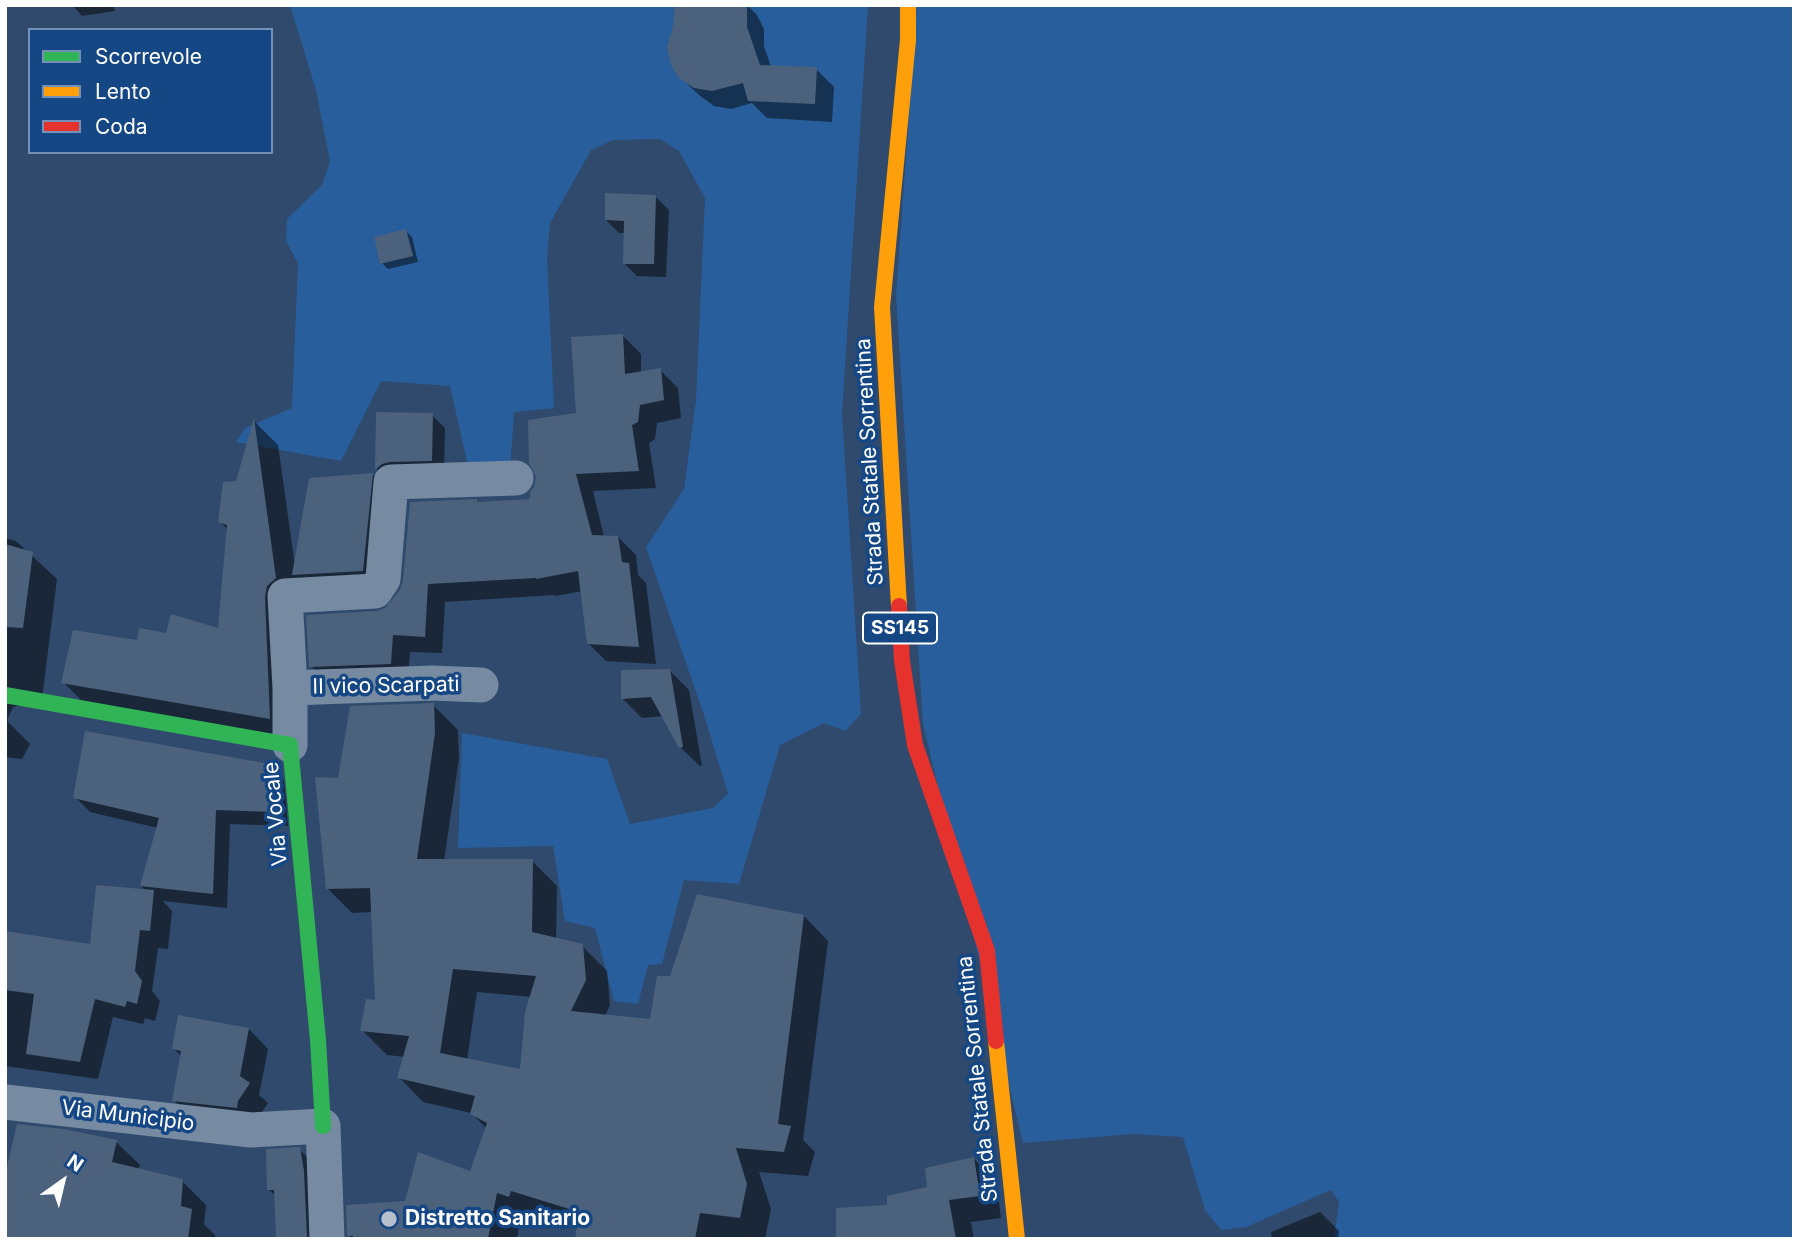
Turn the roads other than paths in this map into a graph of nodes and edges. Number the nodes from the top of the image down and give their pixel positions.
1 (908, 5) edge
2 (516, 478) dead end
3 (481, 685) dead end
4 (290, 688) junction
5 (5, 695) edge
6 (290, 745) junction
7 (5, 1102) edge
8 (323, 1126) junction
9 (327, 1239) edge
10 (1017, 1239) edge

1 - 10 main road, Strada Statale Sorrentina / SS145
2 - 4 street
3 - 4 street, II vico Scarpati
4 - 6 street
5 - 6 main road, Via Vocale
6 - 8 main road, Via Vocale
7 - 8 street, Via Municipio
8 - 9 street

